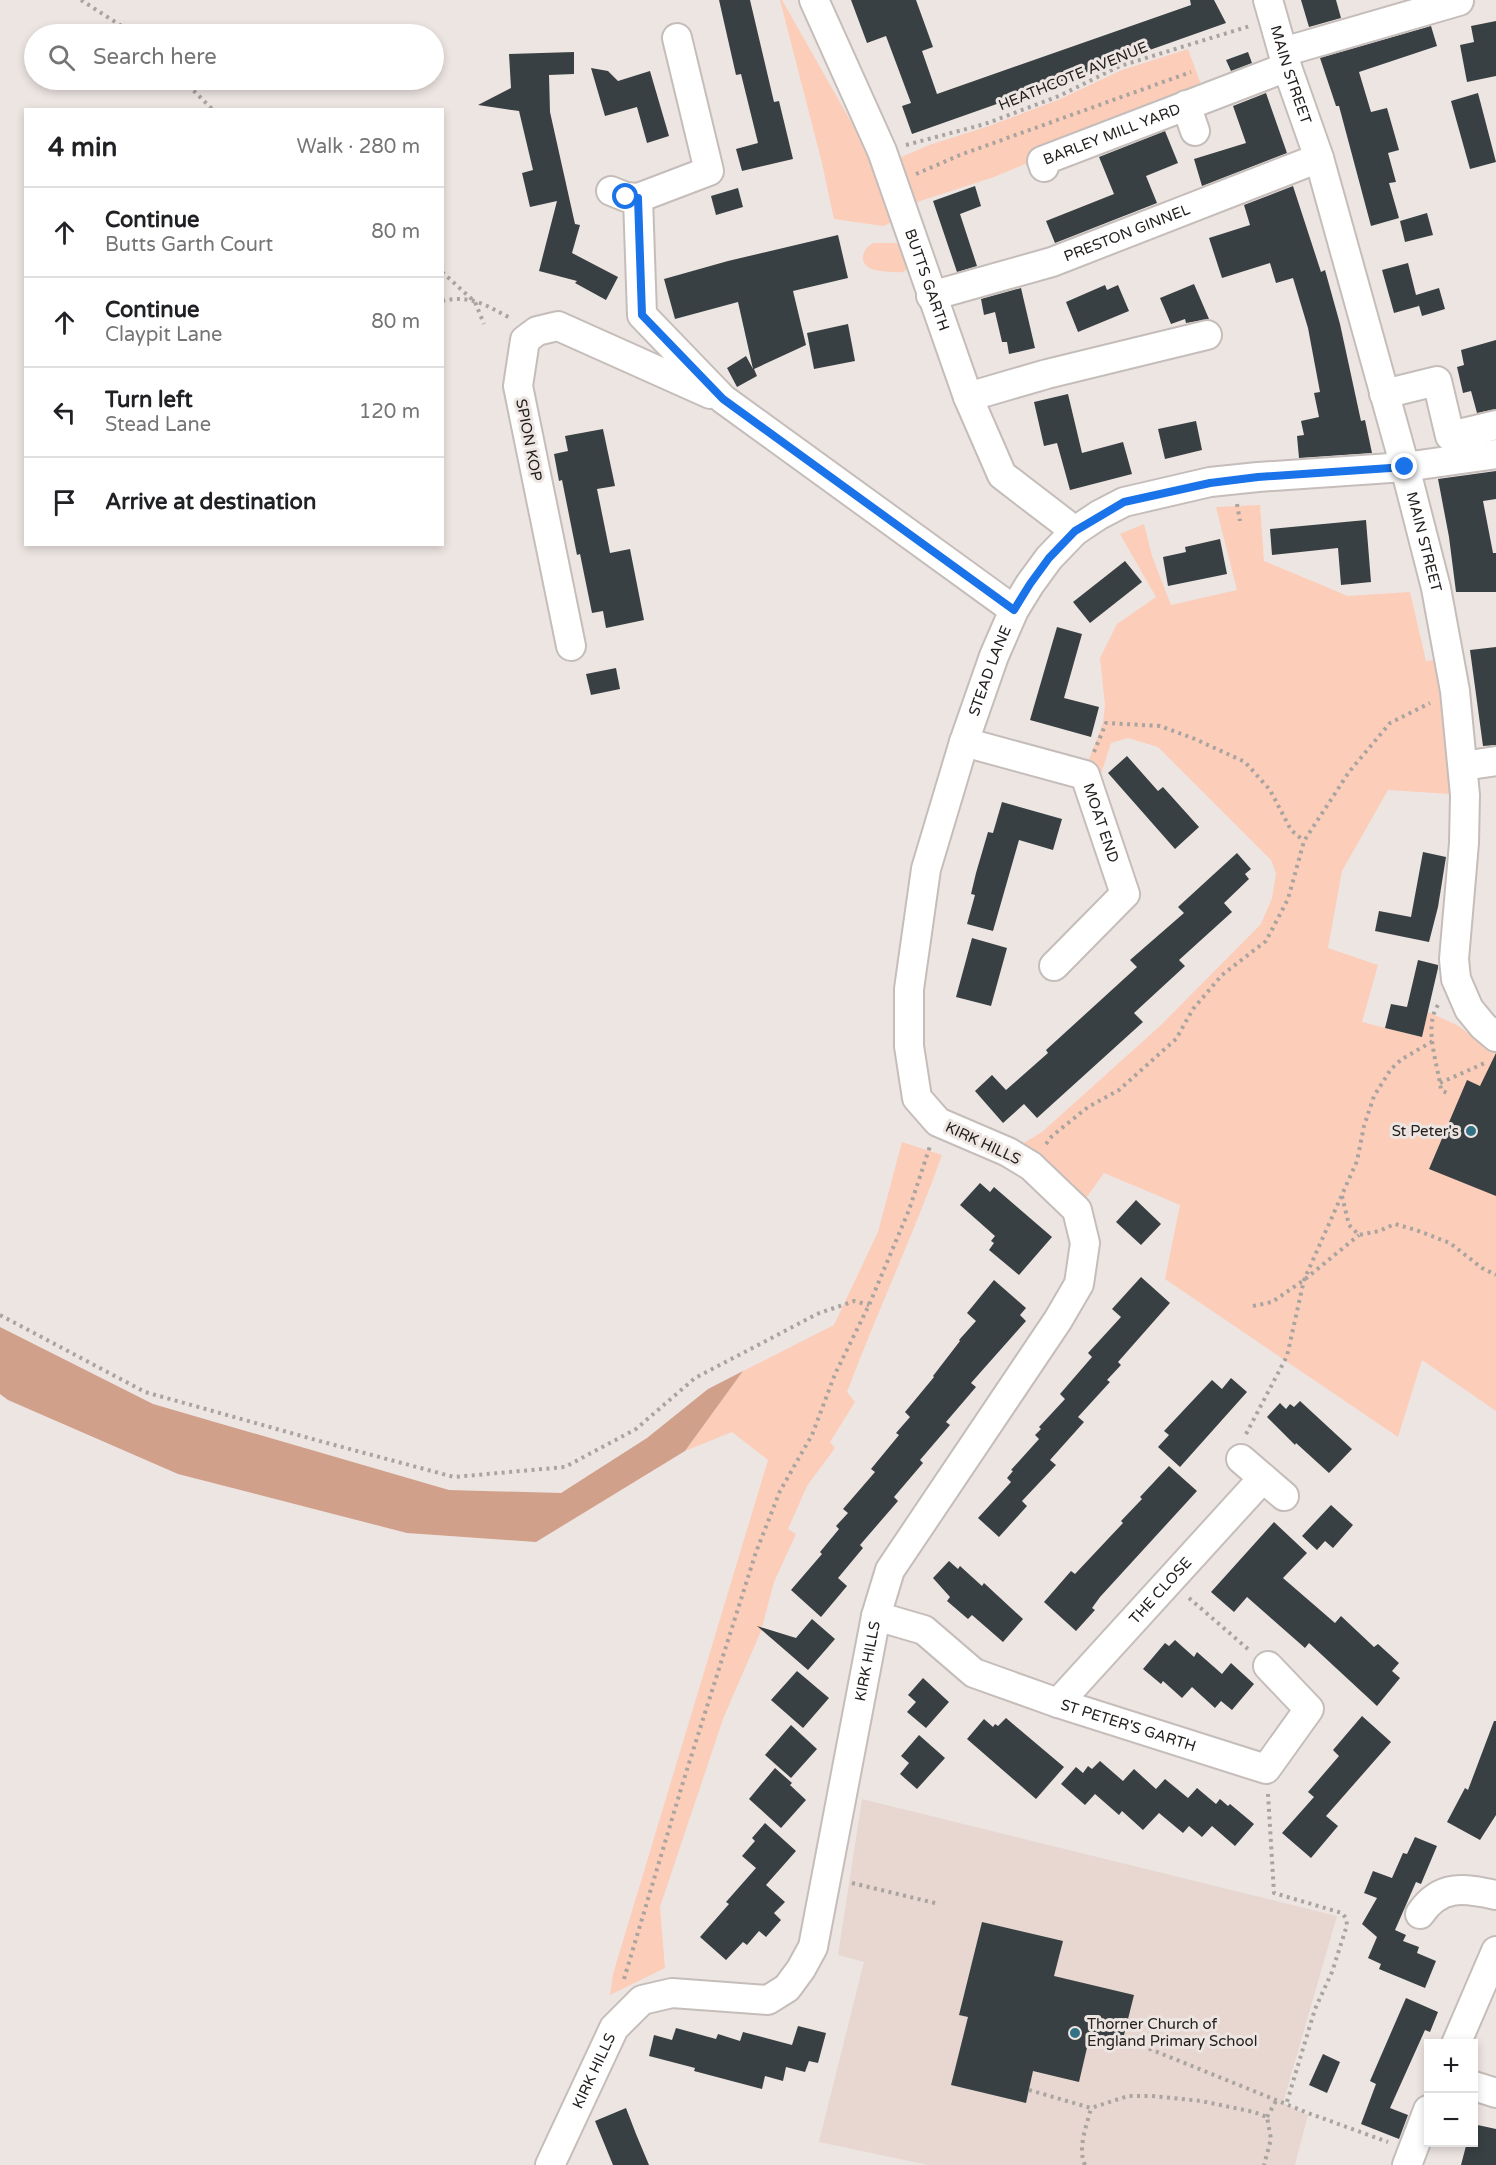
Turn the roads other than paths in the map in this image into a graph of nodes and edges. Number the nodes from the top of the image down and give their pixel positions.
1 (814, 0) edge
2 (1459, 1) edge
3 (1270, 9) edge
4 (677, 38) dead end
5 (1285, 60) junction
6 (1319, 158) junction
7 (1044, 167) dead end
8 (931, 296) junction
9 (1207, 335) dead end
10 (1384, 394) junction
11 (968, 397) junction
12 (723, 399) junction
13 (1496, 424) edge
14 (1496, 454) edge
15 (1405, 467) junction
16 (1075, 531) junction
17 (1014, 610) junction
18 (571, 646) dead end
19 (963, 742) junction
20 (1496, 761) edge
21 (1463, 766) junction
22 (1054, 966) dead end
23 (1495, 1048) edge
24 (938, 1122) joint
25 (1241, 1460) road end
26 (876, 1616) junction
27 (1268, 1666) road end
28 (1058, 1702) junction
29 (1496, 1895) edge
30 (1420, 1914) dead end
31 (1496, 1951) edge
32 (1458, 2039) edge
33 (1478, 2088) edge
34 (1496, 2093) edge
35 (1424, 2117) edge
36 (1402, 2155) edge
37 (550, 2165) edge

1 - 8 street, BUTTS GARTH
2 - 5 street, BARLEY MILL YARD
3 - 5 street, MAIN STREET
4 - 12 street
5 - 6 street, MAIN STREET
5 - 7 street, BARLEY MILL YARD
6 - 8 street, PRESTON GINNEL
6 - 10 street, MAIN STREET
8 - 11 street, BUTTS GARTH
9 - 11 street
10 - 13 street
10 - 15 street, MAIN STREET
11 - 16 street, BUTTS GARTH
12 - 17 street
12 - 18 street, SPION KOP
14 - 15 street, STEAD LANE
15 - 16 street, STEAD LANE
15 - 21 street, MAIN STREET
16 - 17 street, STEAD LANE
17 - 19 street, STEAD LANE
19 - 22 street, MOAT END
19 - 24 street, STEAD LANE
20 - 21 street
21 - 23 street, MAIN STREET
24 - 26 street, KIRK HILLS
25 - 28 street, THE CLOSE
26 - 28 street, ST PETER'S GARTH
26 - 37 street, KIRK HILLS
27 - 28 street, ST PETER'S GARTH
29 - 30 street
31 - 32 street
33 - 34 street
35 - 36 street

